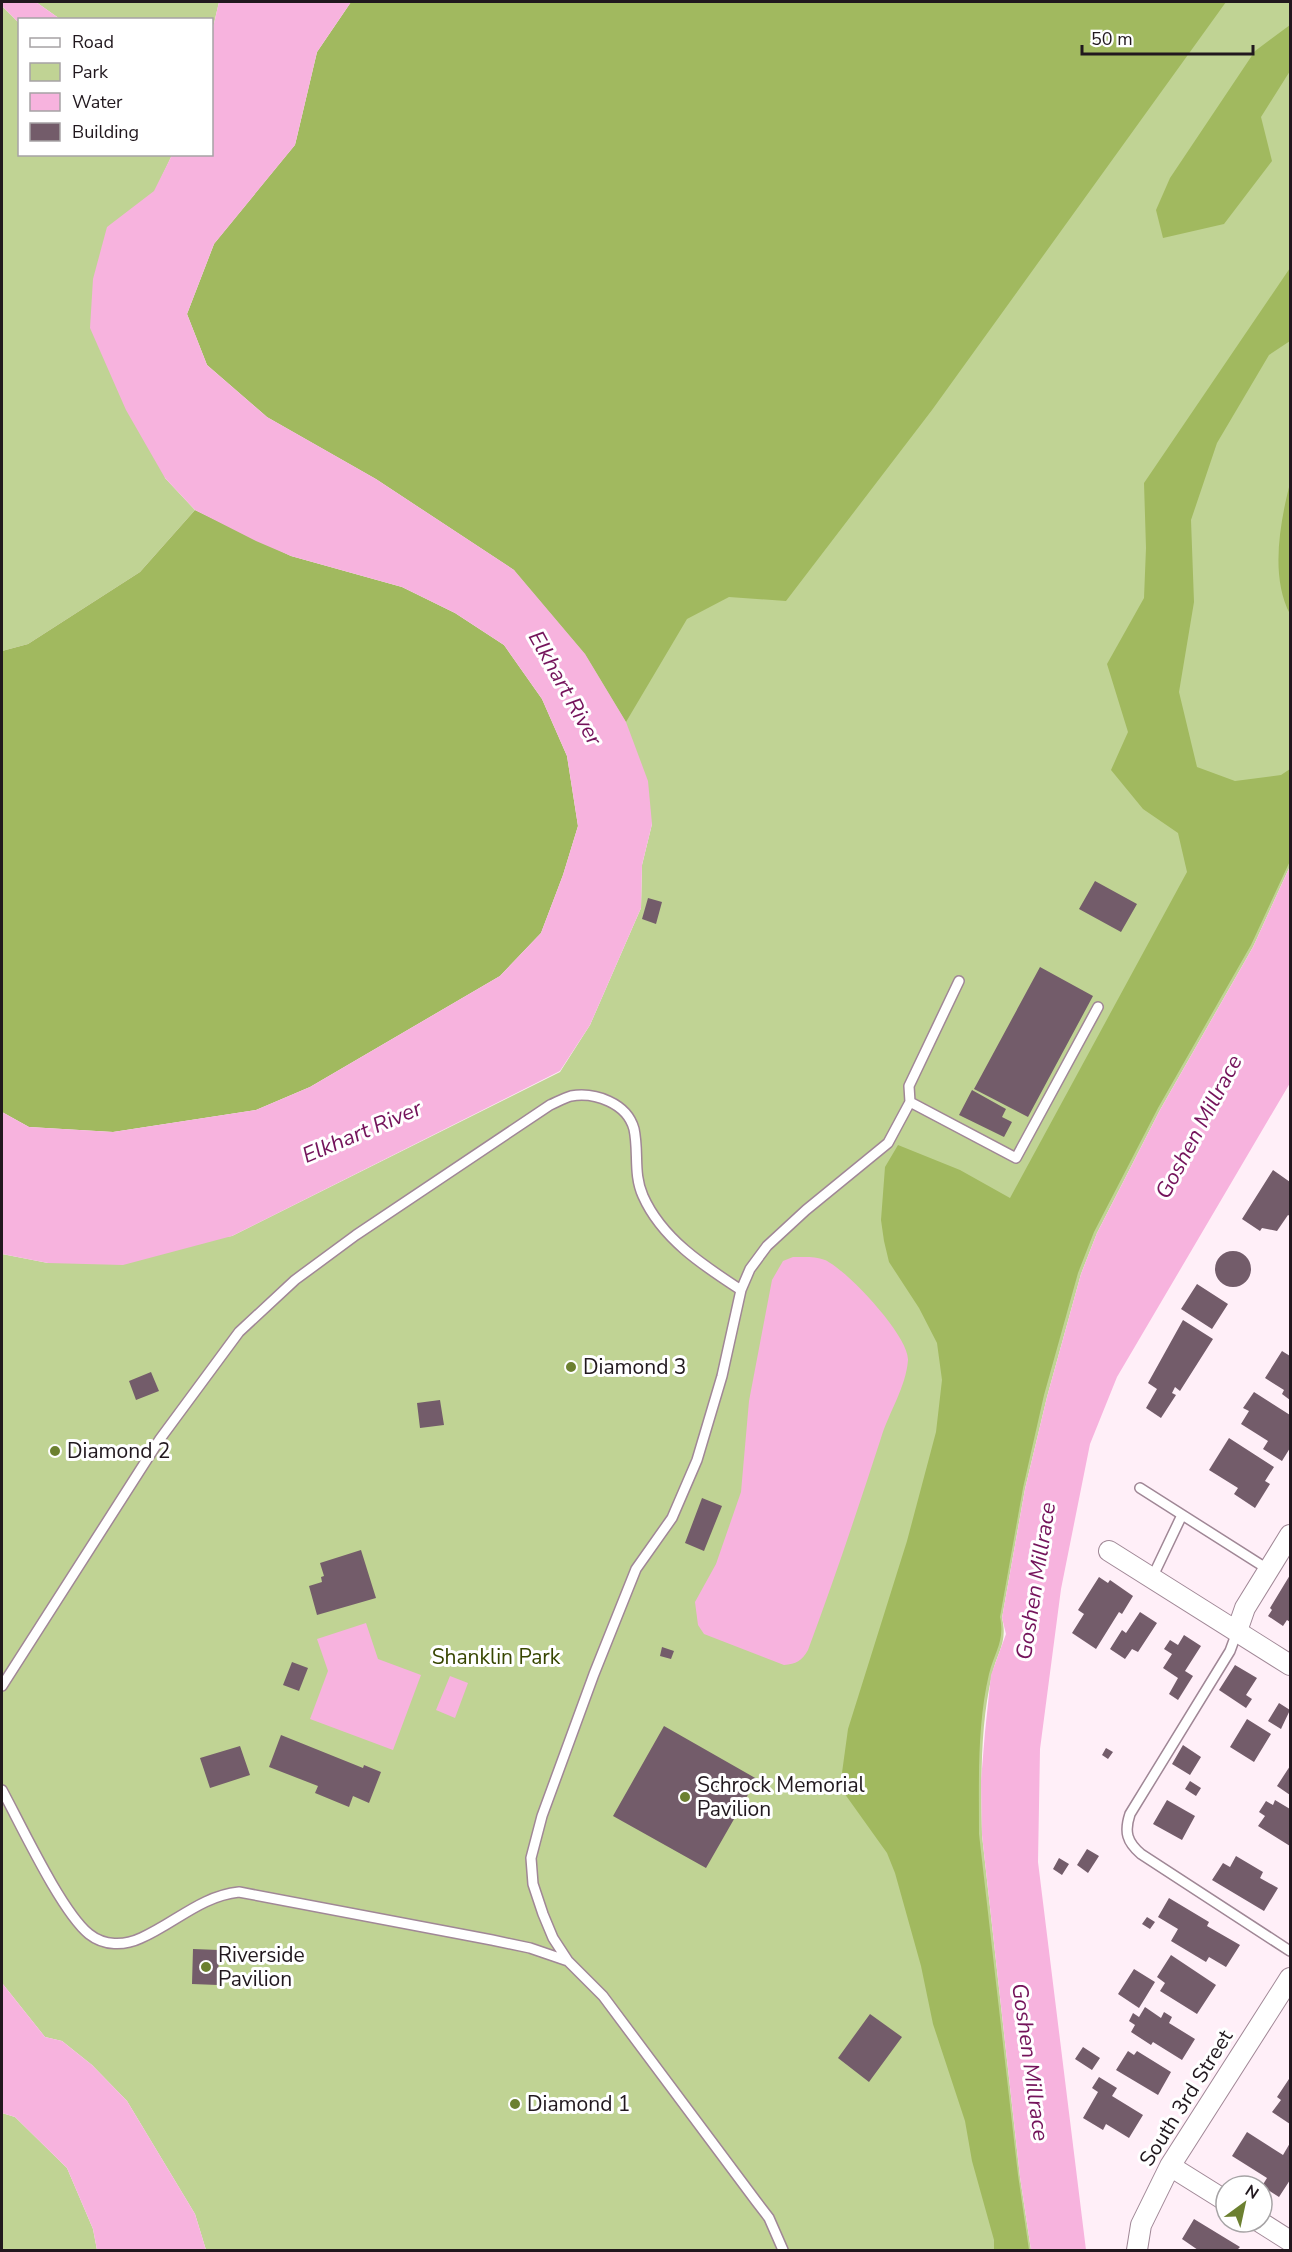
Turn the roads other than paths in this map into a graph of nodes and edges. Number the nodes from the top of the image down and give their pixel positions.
1 (960, 981) dead end
2 (1098, 1007) dead end
3 (910, 1102) junction
4 (741, 1290) junction
5 (1140, 1488) dead end
6 (1182, 1515) junction
7 (1290, 1535) edge
8 (1109, 1551) dead end
9 (1269, 1570) junction
10 (1152, 1578) junction
11 (1237, 1631) junction
12 (1290, 1665) edge
13 (2, 1686) edge
14 (2, 1790) edge
15 (1290, 1951) edge
16 (568, 1961) junction
17 (1290, 1978) edge
18 (1170, 2166) junction
19 (1214, 2194) edge
20 (1274, 2231) edge
21 (1290, 2241) edge
22 (783, 2250) edge
23 (1137, 2250) edge

1 - 3 lane
2 - 3 lane
3 - 4 lane
4 - 13 lane
4 - 16 lane
5 - 6 lane
6 - 9 lane
6 - 10 lane
7 - 9 street
8 - 10 street
9 - 11 street
10 - 11 street
11 - 12 street
11 - 15 lane
14 - 16 lane
16 - 22 lane
17 - 18 street, South 3rd Street
18 - 19 street
18 - 23 street, South 3rd Street
20 - 21 street

